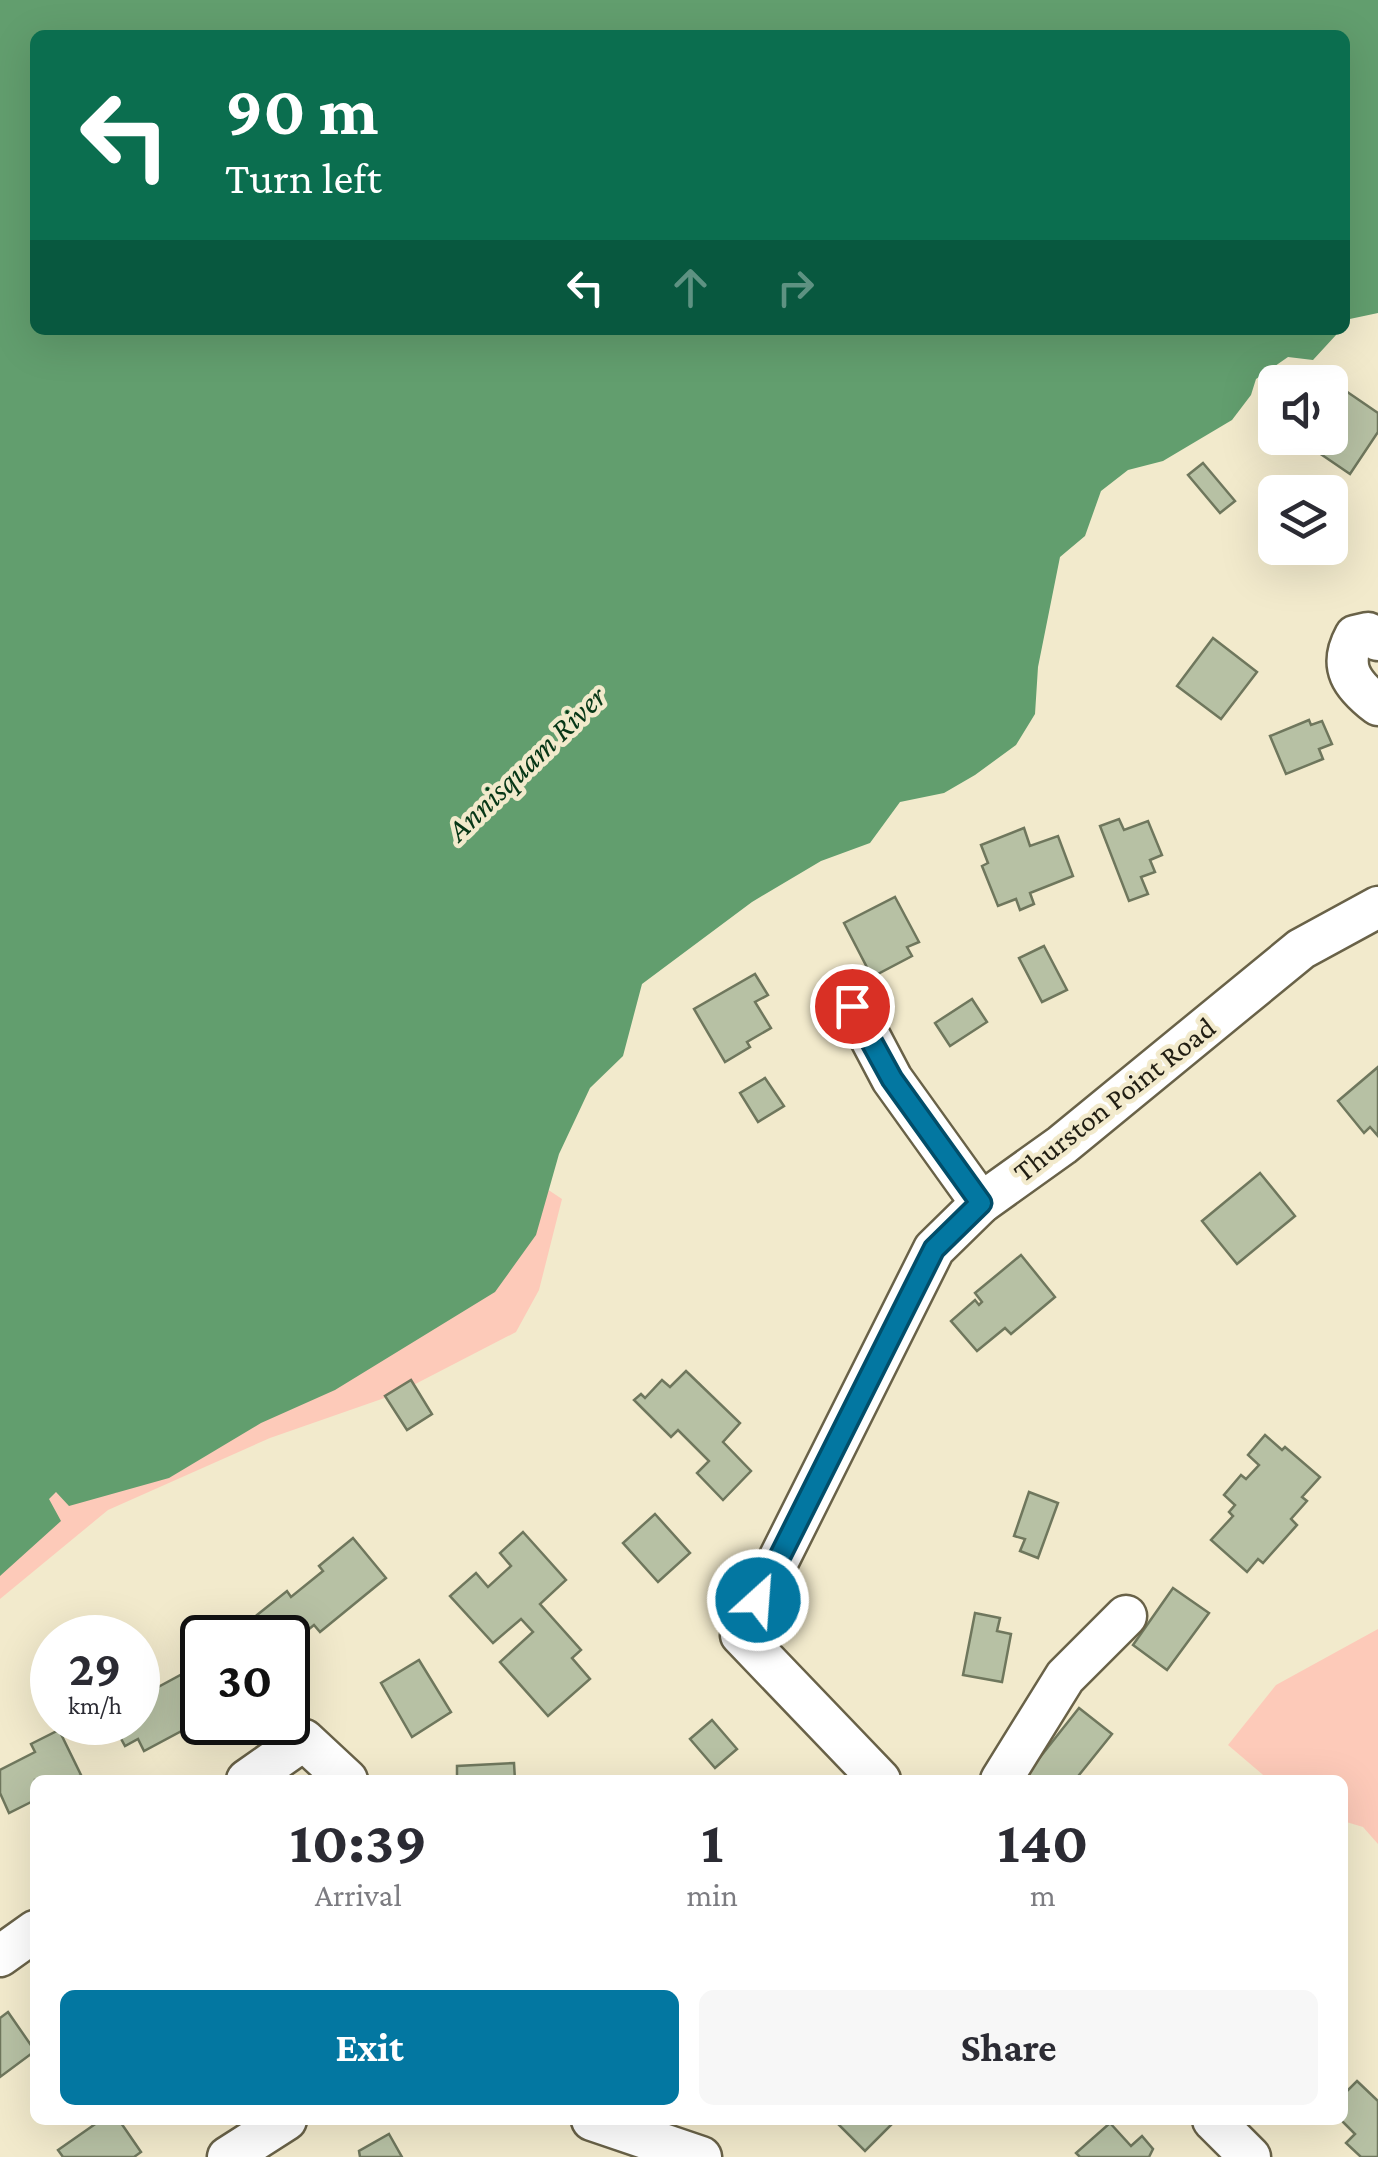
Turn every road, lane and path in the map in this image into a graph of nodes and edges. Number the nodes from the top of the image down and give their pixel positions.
1 (1378, 640) edge
2 (1378, 705) edge
3 (1378, 907) edge
4 (852, 1006) dead end
5 (981, 1203) junction
6 (1126, 1616) dead end
7 (255, 1775) edge
8 (341, 1775) edge
9 (875, 1775) edge
10 (1004, 1775) edge
11 (30, 1935) edge
12 (0, 1956) edge
13 (278, 2125) edge
14 (607, 2125) edge
15 (1218, 2125) edge
16 (228, 2157) edge
17 (700, 2157) edge
18 (1250, 2157) edge

1 - 2 street
3 - 5 street, Thurston Point Road
4 - 5 street
5 - 9 street, Thurston Point Road
6 - 10 street
7 - 8 street
11 - 12 street
13 - 16 street
14 - 17 street
15 - 18 street

